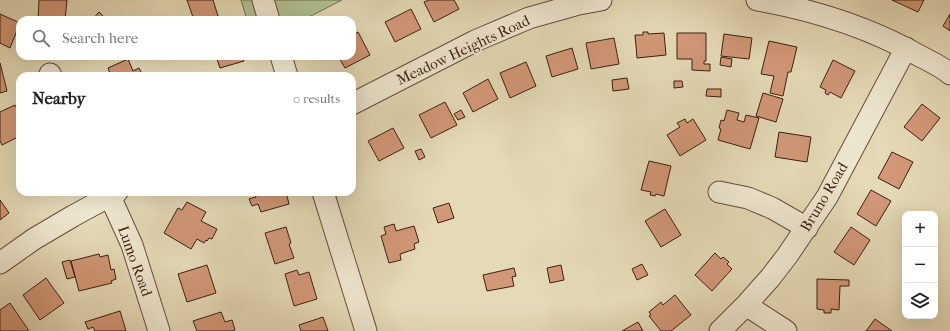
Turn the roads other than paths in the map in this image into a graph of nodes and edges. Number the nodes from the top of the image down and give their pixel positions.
1 (263, 0) edge
2 (600, 0) edge
3 (757, 0) edge
4 (268, 16) edge
5 (906, 48) junction
6 (282, 60) edge
7 (286, 72) edge
8 (950, 74) edge
9 (356, 102) edge
10 (719, 192) dead end
11 (106, 196) edge
12 (112, 196) edge
13 (324, 196) edge
14 (807, 228) junction
15 (0, 263) edge
16 (746, 305) junction
17 (159, 331) edge
18 (366, 331) edge
19 (720, 331) edge
20 (786, 331) edge

1 - 4 street
2 - 9 street, Meadow Heights Road
3 - 5 street
5 - 8 street
5 - 14 street, Bruno Road
6 - 7 street
10 - 14 street
11 - 15 street
12 - 17 street, Lumo Road
13 - 18 street
14 - 16 street, Bruno Road
16 - 19 street, Bruno Road
16 - 20 street

